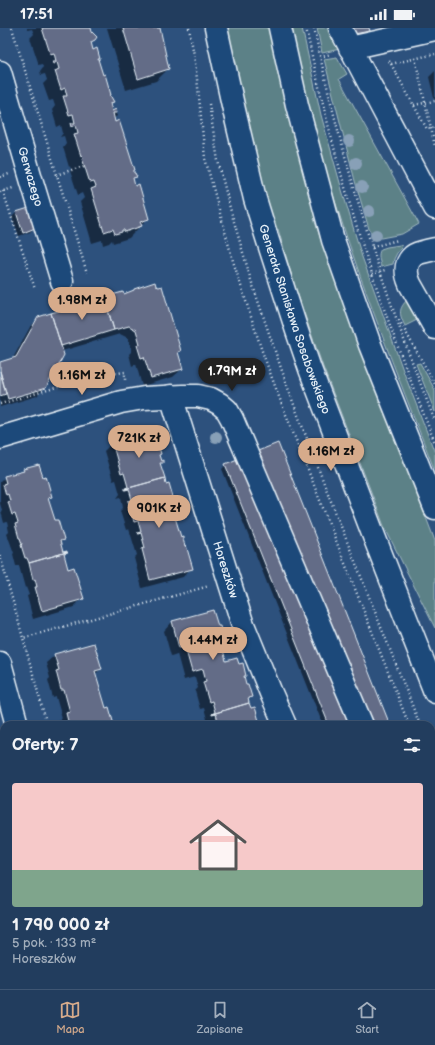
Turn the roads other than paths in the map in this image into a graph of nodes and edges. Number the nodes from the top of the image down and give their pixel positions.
1 (216, 28) edge
2 (280, 28) edge
3 (340, 28) edge
4 (435, 29) edge
5 (340, 51) junction
6 (0, 72) edge
7 (435, 208) edge
8 (435, 249) edge
9 (62, 281) dead end
10 (435, 328) edge
11 (171, 396) junction
12 (0, 438) edge
13 (256, 452) dead end
14 (435, 508) edge
15 (0, 663) edge
16 (435, 692) edge
17 (16, 721) edge
18 (283, 721) edge
19 (360, 721) edge

1 - 16 street, Generała Stanisława Sosabowskiego
2 - 14 street
3 - 5 street
4 - 5 street
5 - 7 street
6 - 9 street, Gerwazego
8 - 10 street
11 - 12 street
11 - 13 street
11 - 18 street, Horeszków
11 - 19 street
15 - 17 street

